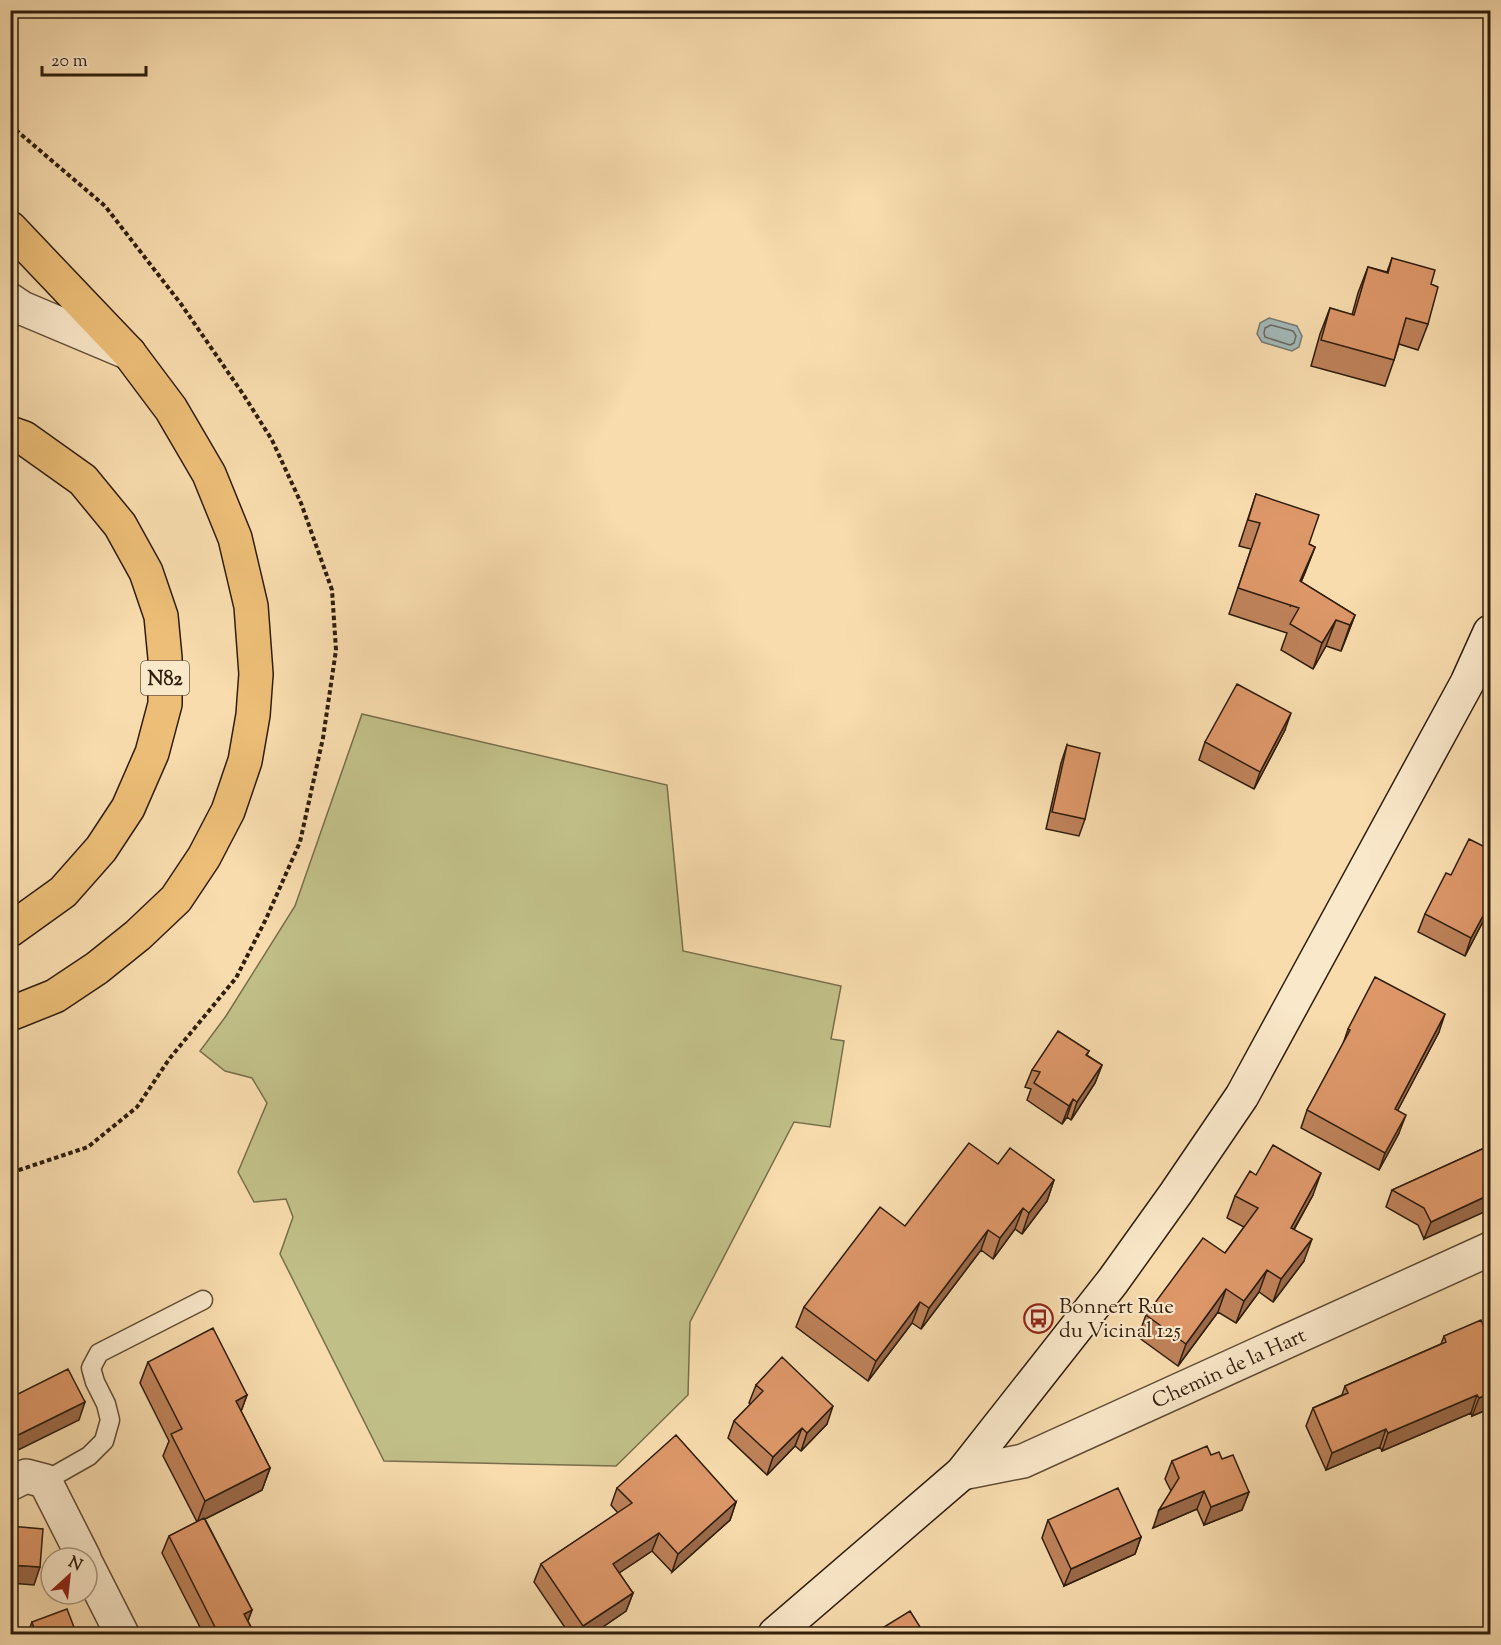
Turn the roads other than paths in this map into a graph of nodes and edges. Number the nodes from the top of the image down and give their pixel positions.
1 (10, 228) edge
2 (10, 300) edge
3 (129, 353) junction
4 (10, 434) edge
5 (1491, 632) edge
6 (10, 930) edge
7 (10, 1014) edge
8 (1491, 1249) edge
9 (203, 1300) dead end
10 (962, 1473) junction
11 (45, 1480) junction
12 (10, 1484) edge
13 (78, 1546) edge
14 (99, 1588) edge
15 (122, 1635) edge
16 (775, 1635) edge

1 - 3 main road
2 - 3 street
3 - 7 main road
4 - 6 main road, N82
5 - 10 street
8 - 10 street, Chemin de la Hart
9 - 11 lane
10 - 16 street
11 - 12 street
11 - 13 street
14 - 15 street

